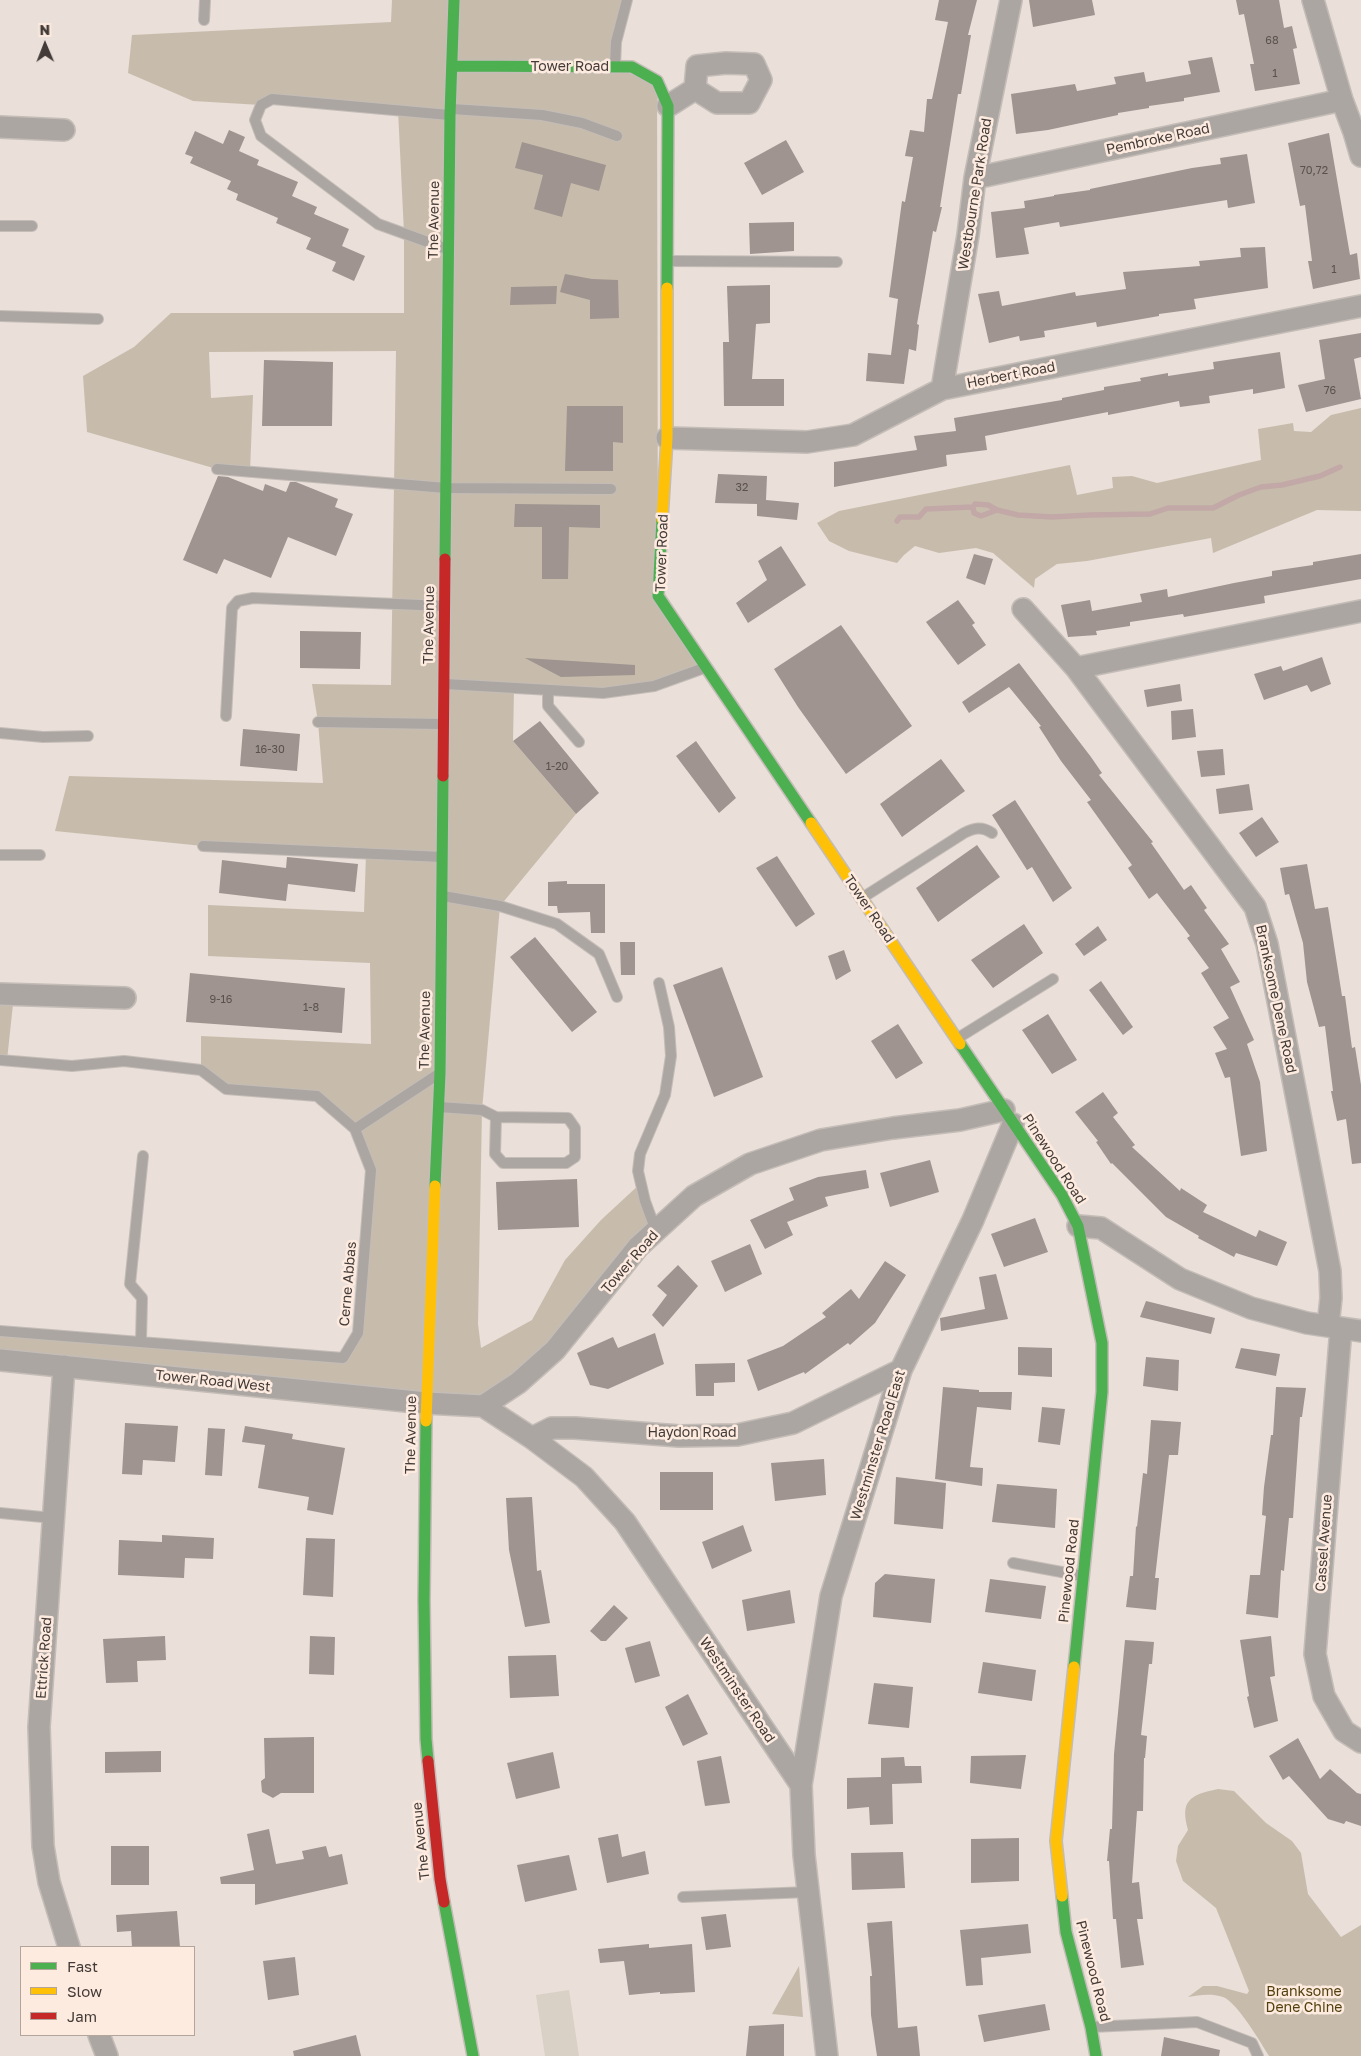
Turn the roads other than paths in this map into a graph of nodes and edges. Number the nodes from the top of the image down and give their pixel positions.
1 (205, 0) edge
2 (454, 0) edge
3 (627, 0) edge
4 (1011, 0) edge
5 (1313, 0) edge
6 (204, 20) dead end
7 (452, 66) junction
8 (615, 67) junction
9 (696, 89) dead end
10 (1342, 100) junction
11 (668, 106) junction
12 (450, 112) junction
13 (0, 126) edge
14 (64, 130) dead end
15 (1358, 130) edge
16 (617, 136) dead end
17 (1361, 156) edge
18 (974, 178) junction
19 (0, 226) edge
20 (32, 226) dead end
21 (448, 250) junction
22 (668, 261) junction
23 (837, 262) dead end
24 (1361, 306) edge
25 (0, 316) edge
26 (98, 319) dead end
27 (942, 389) junction
28 (667, 438) junction
29 (217, 468) dead end
30 (446, 488) junction
31 (611, 488) dead end
32 (445, 606) junction
33 (1023, 608) dead end
34 (1361, 611) edge
35 (706, 667) junction
36 (1076, 668) junction
37 (444, 684) junction
38 (548, 690) junction
39 (226, 716) dead end
40 (318, 722) dead end
41 (443, 724) junction
42 (0, 733) edge
43 (88, 736) dead end
44 (579, 742) dead end
45 (992, 833) dead end
46 (203, 846) dead end
47 (0, 855) edge
48 (40, 855) dead end
49 (442, 857) junction
50 (442, 896) junction
51 (862, 898) junction
52 (1053, 979) dead end
53 (659, 983) dead end
54 (0, 994) edge
55 (617, 997) dead end
56 (125, 998) dead end
57 (957, 1039) junction
58 (0, 1060) edge
59 (440, 1073) junction
60 (438, 1107) junction
61 (496, 1117) junction
62 (1009, 1117) junction
63 (355, 1129) junction
64 (143, 1156) dead end
65 (1078, 1226) junction
66 (656, 1231) junction
67 (1343, 1328) edge
68 (0, 1331) edge
69 (141, 1342) junction
70 (0, 1360) edge
71 (64, 1366) junction
72 (901, 1370) junction
73 (426, 1403) junction
74 (483, 1406) junction
75 (532, 1438) junction
76 (0, 1513) edge
77 (53, 1518) junction
78 (1013, 1563) dead end
79 (1084, 1576) junction
80 (1361, 1742) edge
81 (801, 1785) junction
82 (808, 1892) junction
83 (683, 1897) dead end
84 (69, 1946) edge
85 (1091, 2027) junction
86 (99, 2036) edge
87 (107, 2056) edge
88 (473, 2056) edge
89 (827, 2056) edge
90 (1096, 2056) edge
91 (1258, 2056) edge

1 - 6 lane
2 - 7 street, The Avenue
3 - 8 lane
4 - 18 street, Westbourne Park Road
5 - 10 street
7 - 8 street, Tower Road
7 - 12 street, The Avenue
8 - 11 street, Tower Road
9 - 11 street
10 - 15 street
10 - 18 street, Pembroke Road
11 - 22 street, Tower Road
12 - 16 lane
12 - 21 street, The Avenue
12 - 21 lane
13 - 14 street
15 - 17 street
18 - 27 street, Westbourne Park Road
19 - 20 lane
21 - 30 street, The Avenue
22 - 23 lane
22 - 28 street, Tower Road
24 - 27 street, Herbert Road
25 - 26 lane
27 - 28 street, Herbert Road
28 - 35 street, Tower Road
29 - 30 lane
30 - 31 lane
30 - 32 street, The Avenue
32 - 37 street, The Avenue
32 - 39 lane
33 - 36 street, Branksome Dene Road
34 - 36 street
35 - 38 lane
35 - 51 street, Tower Road
36 - 67 street, Branksome Dene Road
37 - 38 lane
37 - 41 street, The Avenue
38 - 44 lane
40 - 41 lane
41 - 49 street, The Avenue
42 - 43 lane
45 - 51 lane
46 - 49 lane
47 - 48 lane
49 - 50 street, The Avenue
50 - 55 lane
50 - 59 street, The Avenue
51 - 57 street, Tower Road
52 - 57 lane
53 - 66 lane
54 - 56 street
57 - 62 street, Tower Road
58 - 63 lane, Cerne Abbas
59 - 60 street, The Avenue
59 - 63 lane
60 - 61 lane
60 - 73 street, The Avenue
61 - 61 lane
62 - 65 street, Pinewood Road
62 - 66 street, Tower Road
62 - 72 street, Westminster Road East
63 - 69 lane, Cerne Abbas
64 - 69 lane
65 - 67 street
65 - 79 street, Pinewood Road
66 - 74 street, Tower Road
67 - 80 street, Cassel Avenue
68 - 69 lane, Cerne Abbas
70 - 71 street, Tower Road West
71 - 73 street, Tower Road West
71 - 77 street, Ettrick Road
72 - 75 street, Haydon Road
72 - 81 street, Westminster Road East
73 - 74 street
73 - 88 street, The Avenue
74 - 75 street, Westminster Road
75 - 81 street, Westminster Road
76 - 77 lane
77 - 84 street, Ettrick Road
78 - 79 lane
79 - 85 street, Pinewood Road
81 - 82 street
82 - 83 lane
82 - 89 street
85 - 90 street, Pinewood Road
85 - 91 lane
86 - 87 street

